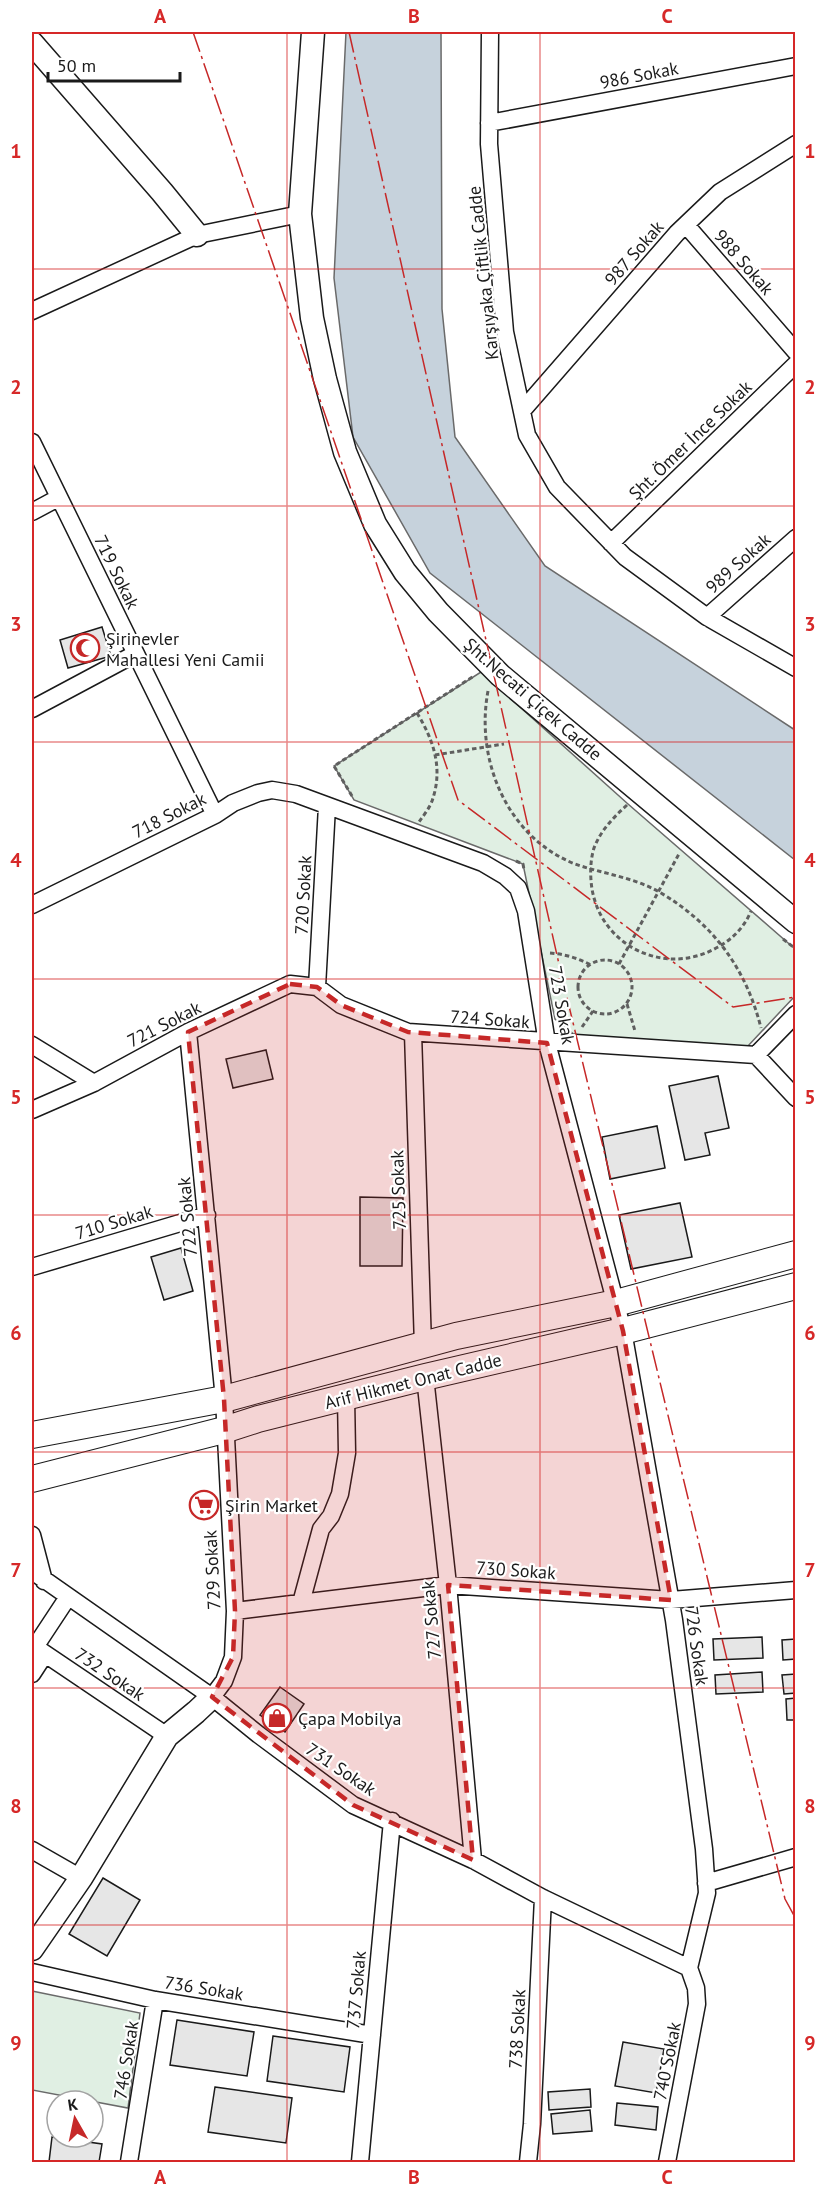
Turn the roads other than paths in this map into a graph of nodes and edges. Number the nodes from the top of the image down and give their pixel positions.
1 (313, 32) edge
2 (490, 32) edge
3 (32, 43) edge
4 (795, 66) edge
5 (489, 123) junction
6 (795, 144) edge
7 (300, 214) junction
8 (686, 225) junction
9 (197, 235) junction
10 (32, 312) edge
11 (795, 352) edge
12 (795, 364) edge
13 (522, 411) junction
14 (32, 442) edge
15 (58, 498) junction
16 (32, 512) edge
17 (795, 538) edge
18 (611, 543) junction
19 (707, 617) junction
20 (135, 654) junction
21 (795, 668) edge
22 (32, 709) edge
23 (327, 806) junction
24 (215, 815) junction
25 (32, 905) edge
26 (795, 922) edge
27 (317, 987) junction
28 (795, 1014) edge
29 (188, 1032) junction
30 (413, 1033) junction
31 (547, 1042) junction
32 (32, 1045) edge
33 (756, 1055) junction
34 (94, 1083) junction
35 (795, 1098) edge
36 (32, 1110) edge
37 (207, 1215) junction
38 (795, 1254) edge
39 (32, 1267) edge
40 (795, 1286) edge
41 (616, 1303) junction
42 (623, 1331) junction
43 (423, 1346) junction
44 (425, 1377) junction
45 (346, 1397) junction
46 (224, 1399) junction
47 (224, 1430) junction
48 (32, 1435) edge
49 (32, 1479) edge
50 (32, 1535) edge
51 (38, 1576) edge
52 (448, 1585) junction
53 (795, 1590) edge
54 (68, 1597) junction
55 (671, 1600) junction
56 (301, 1603) junction
57 (235, 1611) junction
58 (37, 1649) edge
59 (32, 1674) edge
60 (212, 1697) junction
61 (167, 1736) junction
62 (392, 1821) junction
63 (32, 1850) edge
64 (795, 1857) edge
65 (473, 1860) junction
66 (81, 1878) junction
67 (706, 1882) junction
68 (543, 1898) junction
69 (32, 1949) edge
70 (689, 1968) junction
71 (32, 1972) edge
72 (155, 2000) junction
73 (372, 2035) junction
74 (129, 2163) edge
75 (360, 2163) edge
76 (528, 2163) edge
77 (668, 2163) edge

1 - 7 street, Şht.Necati Çiçek Cadde
2 - 5 street, Karşıyaka Çiftlik Cadde
3 - 9 street
4 - 5 street, 986 Sokak
5 - 13 street, Karşıyaka Çiftlik Cadde
6 - 8 street, 987 Sokak
7 - 9 street
7 - 26 street, Şht.Necati Çiçek Cadde
8 - 11 street, 988 Sokak
8 - 13 street, 987 Sokak
9 - 10 street
12 - 18 street, Şht. Ömer İnce Sokak
13 - 18 street, Karşıyaka Çiftlik Cadde
14 - 15 street, 719 Sokak
15 - 16 street
15 - 20 street, 719 Sokak
17 - 19 street, 989 Sokak
18 - 19 street, Karşıyaka Çiftlik Cadde
19 - 21 street, Karşıyaka Çiftlik Cadde
20 - 22 street
20 - 24 street, 719 Sokak
23 - 24 street, 718 Sokak
23 - 27 street, 720 Sokak
23 - 31 street, 723 Sokak
24 - 25 street, 718 Sokak
27 - 29 street, 721 Sokak
27 - 30 street, 724 Sokak
28 - 33 street
29 - 34 street, 721 Sokak
29 - 37 street, 722 Sokak
30 - 31 street, 724 Sokak
30 - 43 street, 725 Sokak
31 - 33 street, 724 Sokak
31 - 41 street, 723 Sokak
32 - 34 street
33 - 35 street
34 - 36 street, 721 Sokak
37 - 39 street, 710 Sokak
37 - 46 street, 722 Sokak
38 - 41 main road, Arif Hikmet Onat Cadde
40 - 42 main road, Arif Hikmet Onat Cadde
41 - 42 street, 723 Sokak
41 - 43 main road, Arif Hikmet Onat Cadde
42 - 44 main road, Arif Hikmet Onat Cadde
42 - 55 street, 726 Sokak
43 - 46 main road, Arif Hikmet Onat Cadde
44 - 45 main road, Arif Hikmet Onat Cadde
44 - 52 street, 727 Sokak
45 - 47 main road, Arif Hikmet Onat Cadde
45 - 56 street
46 - 47 street, 729 Sokak
46 - 48 main road, Arif Hikmet Onat Cadde
47 - 49 main road, Arif Hikmet Onat Cadde
47 - 57 street, 729 Sokak
50 - 51 street
51 - 54 street, 731 Sokak
52 - 55 street, 730 Sokak
52 - 56 street, 730 Sokak
52 - 65 street, 727 Sokak
53 - 55 street, 730 Sokak
54 - 58 street
54 - 60 street, 731 Sokak
55 - 67 street, 726 Sokak
56 - 57 street, 730 Sokak
57 - 60 street, 729 Sokak
58 - 59 street
58 - 61 street, 732 Sokak
60 - 61 street
60 - 62 street, 731 Sokak
61 - 66 street
62 - 65 street, 731 Sokak
62 - 73 street, 737 Sokak
63 - 66 street
64 - 67 street
65 - 68 street, 731 Sokak
66 - 69 street
67 - 70 street, 726 Sokak
68 - 70 street, 731 Sokak
68 - 76 street, 738 Sokak
70 - 77 street, 740 Sokak
71 - 72 street, 736 Sokak
72 - 73 street, 736 Sokak
72 - 74 street, 746 Sokak
73 - 75 street, 737 Sokak

